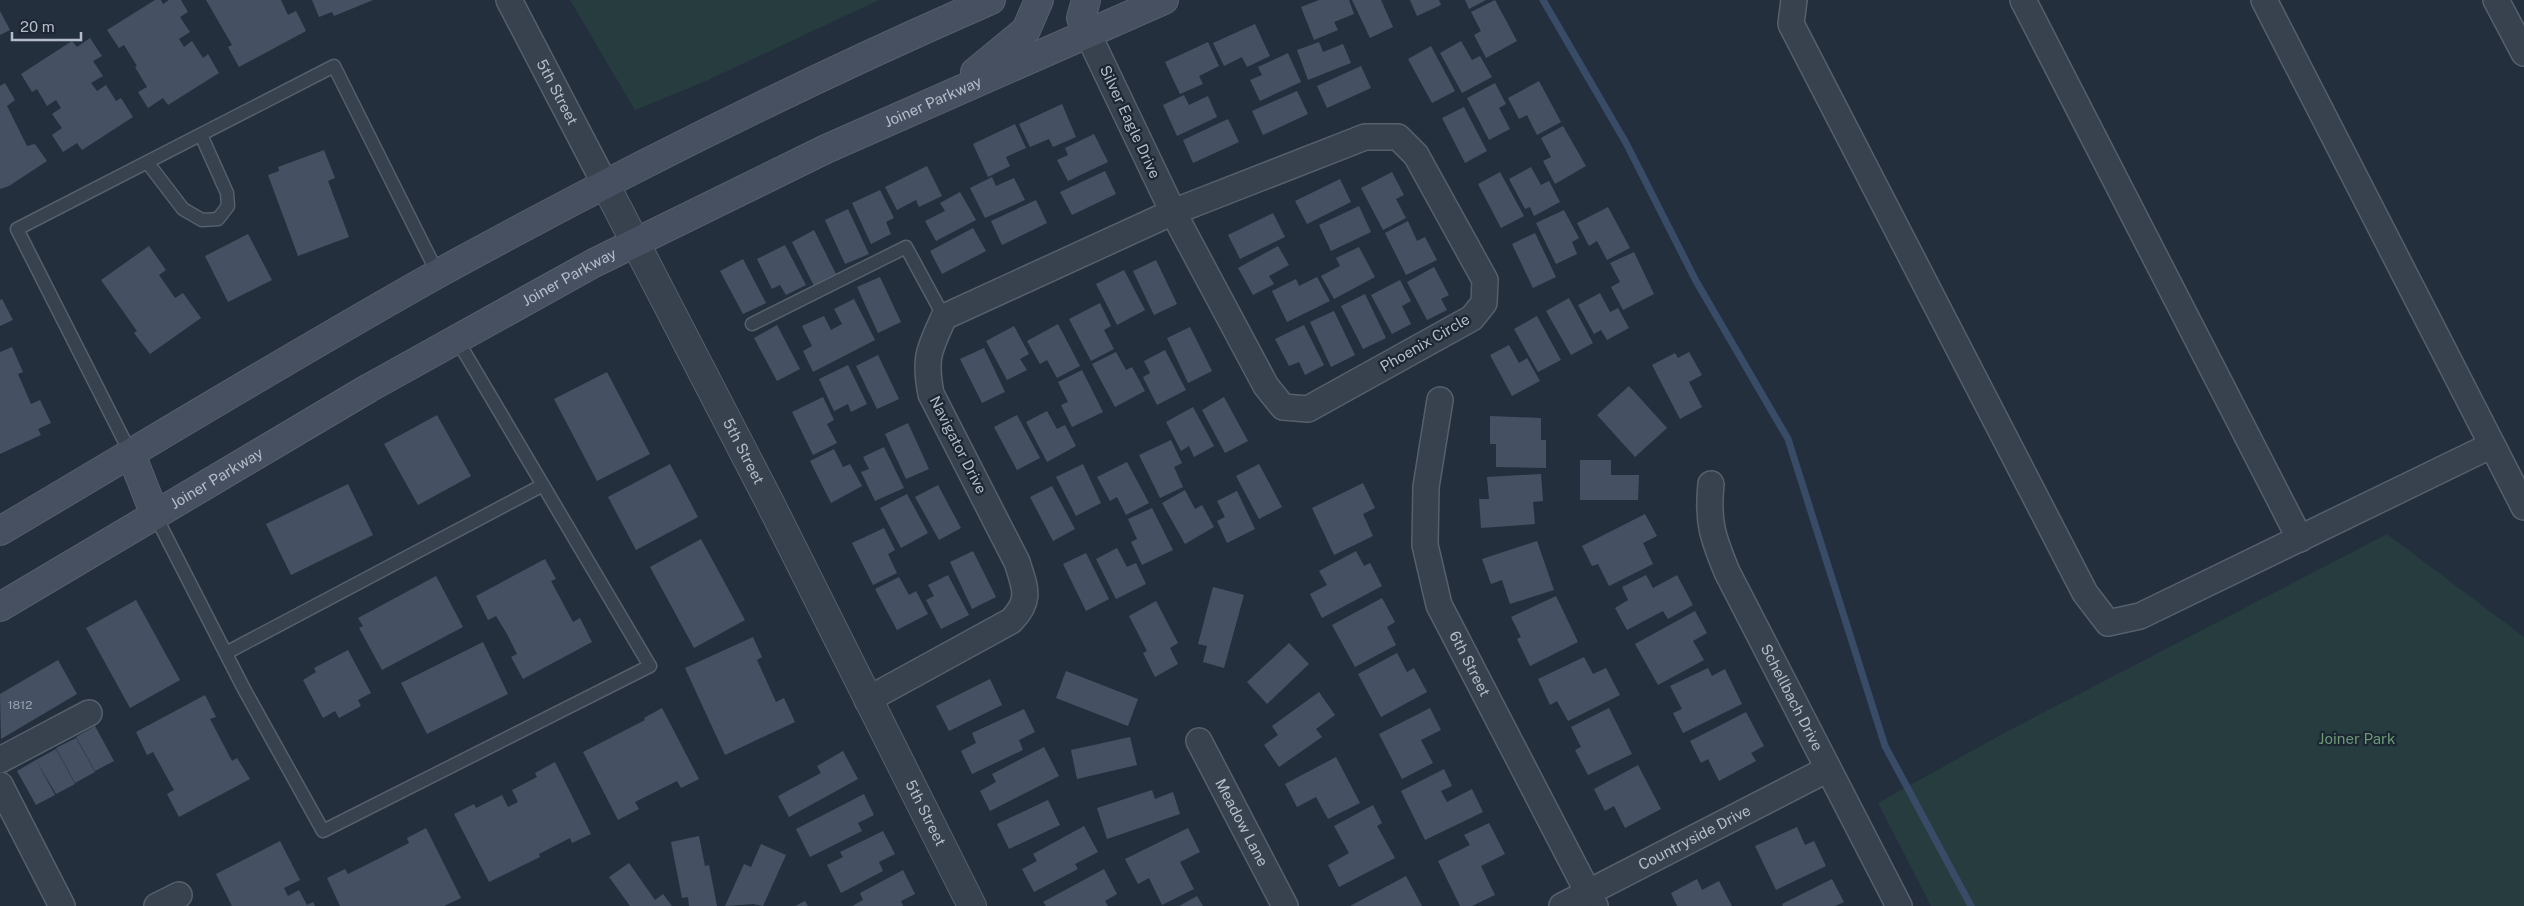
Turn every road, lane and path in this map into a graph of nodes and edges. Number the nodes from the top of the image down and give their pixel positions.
1 (509, 0) edge
2 (991, 0) edge
3 (1039, 0) edge
4 (1086, 0) edge
5 (1164, 0) edge
6 (1794, 0) edge
7 (2023, 0) edge
8 (2264, 0) edge
9 (2496, 0) edge
10 (1087, 32) junction
11 (2524, 53) edge
12 (949, 93) junction
13 (201, 135) junction
14 (147, 162) junction
15 (605, 184) junction
16 (1173, 212) junction
17 (636, 243) junction
18 (438, 274) junction
19 (944, 317) junction
20 (752, 324) dead end
21 (456, 338) junction
22 (1440, 400) dead end
23 (2492, 446) junction
24 (131, 454) junction
25 (1711, 484) dead end
26 (543, 486) junction
27 (2524, 507) edge
28 (155, 515) junction
29 (0, 531) edge
30 (2300, 538) junction
31 (0, 607) edge
32 (226, 653) junction
33 (867, 700) junction
34 (89, 713) dead end
35 (1199, 741) dead end
36 (0, 760) edge
37 (1828, 768) junction
38 (0, 785) edge
39 (179, 895) dead end
40 (1591, 899) edge
41 (62, 906) edge
42 (157, 906) edge
43 (972, 906) edge
44 (1285, 906) edge
45 (1562, 906) edge
46 (1899, 906) edge

1 - 15 street, 5th Street
2 - 15 main road
3 - 12 main road
4 - 10 main road
5 - 10 main road, Joiner Parkway
6 - 30 street
7 - 30 street
8 - 23 street
9 - 11 street
10 - 12 main road, Joiner Parkway
10 - 16 street, Silver Eagle Drive
12 - 17 main road, Joiner Parkway
13 - 14 lane
13 - 14 lane
13 - 18 lane
14 - 24 lane
15 - 17 street, 5th Street
15 - 18 main road
16 - 16 street, Phoenix Circle
16 - 19 street
17 - 21 main road, Joiner Parkway
17 - 33 street, 5th Street
18 - 24 main road
19 - 20 lane
19 - 33 street, Navigator Drive
21 - 26 lane
21 - 28 main road, Joiner Parkway
22 - 40 street, 6th Street
23 - 27 street
23 - 30 street
24 - 28 main road
24 - 29 main road
25 - 37 street, Schellbach Drive
26 - 32 lane
26 - 32 lane
28 - 31 main road, Joiner Parkway
28 - 32 lane
33 - 43 street, 5th Street
34 - 36 street
35 - 44 street, Meadow Lane
37 - 40 street, Countryside Drive
37 - 46 street, Schellbach Drive
38 - 41 street
39 - 42 street
40 - 45 street, Countryside Drive

